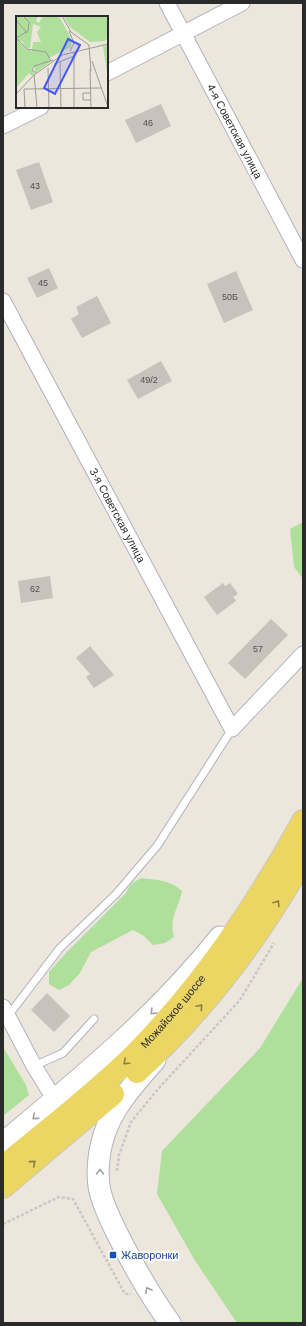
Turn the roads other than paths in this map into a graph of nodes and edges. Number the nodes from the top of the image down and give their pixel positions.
1 (167, 3) edge
2 (242, 3) edge
3 (183, 34) junction
4 (108, 72) edge
5 (39, 108) edge
6 (3, 126) edge
7 (303, 260) edge
8 (3, 301) edge
9 (303, 654) edge
10 (232, 729) junction
11 (303, 821) edge
12 (294, 856) edge
13 (5, 1012) edge
14 (94, 1019) dead end
15 (182, 1028) junction
16 (34, 1066) junction
17 (55, 1100) junction
18 (3, 1143) edge
19 (3, 1167) edge
20 (3, 1187) edge
21 (170, 1323) edge

1 - 3 street, 4-я Советская улица
2 - 3 street
3 - 4 street
3 - 7 street, 4-я Советская улица
5 - 6 street
8 - 10 street, 3-я Советская улица
9 - 10 street
10 - 13 lane
11 - 12 main road, Можайское шоссе
15 -> 12 main road, Можайское шоссе
12 -> 17 main road
12 -> 19 main road, Можайское шоссе
13 - 16 street
14 - 16 lane
20 -> 15 main road, Можайское шоссе
21 -> 15 main road
16 - 17 street
17 -> 18 main road

